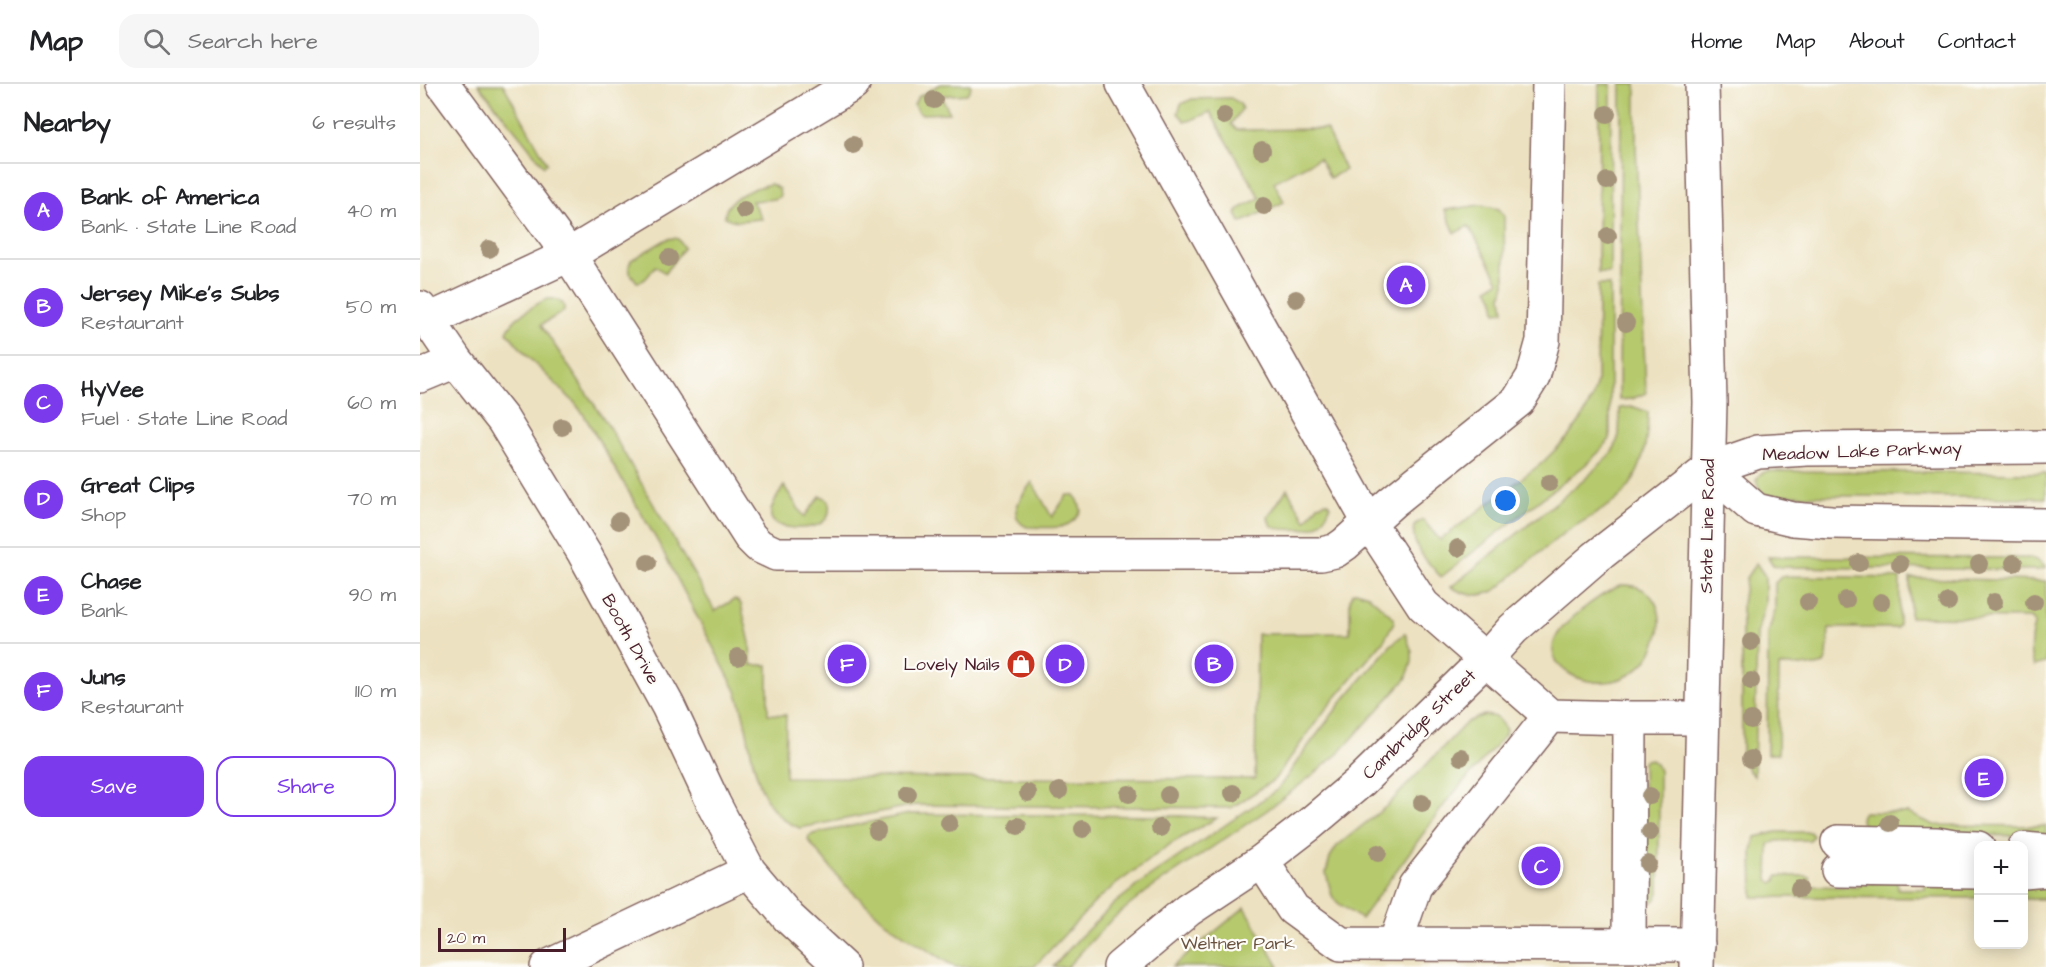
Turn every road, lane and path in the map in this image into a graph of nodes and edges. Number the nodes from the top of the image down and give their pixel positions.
1 (443, 84) edge
2 (853, 84) edge
3 (1123, 84) edge
4 (1549, 84) edge
5 (1702, 84) edge
6 (569, 255) junction
7 (424, 314) edge
8 (456, 360) junction
9 (420, 376) edge
10 (2046, 447) edge
11 (1709, 469) junction
12 (1370, 524) junction
13 (2046, 525) edge
14 (1486, 658) junction
15 (1550, 716) junction
16 (1630, 718) junction
17 (1702, 718) junction
18 (1974, 848) edge
19 (2028, 849) edge
20 (2046, 851) edge
21 (1262, 861) junction
22 (2046, 870) edge
23 (749, 872) junction
24 (1974, 872) edge
25 (2028, 872) edge
26 (1395, 944) junction
27 (1629, 945) junction
28 (1698, 956) edge
29 (547, 967) edge
30 (842, 967) edge
31 (1120, 967) edge

1 - 6 street
2 - 6 street
3 - 12 street
4 - 12 street
5 - 11 street, State Line Road
6 - 7 street
6 - 12 street
7 - 8 street, Booth Drive
8 - 9 street
8 - 23 street, Booth Drive
10 - 11 street, Meadow Lake Parkway
11 - 13 street
11 - 14 street, Cambridge Street
11 - 17 street, State Line Road
12 - 14 street
14 - 15 street
14 - 21 street, Cambridge Street
15 - 16 street
15 - 26 street
16 - 17 street
16 - 27 street
17 - 28 street, State Line Road
18 - 24 street
19 - 20 street
21 - 26 street
21 - 31 street, Cambridge Street
22 - 25 street
23 - 29 street
23 - 30 street, Booth Drive
26 - 27 street
27 - 28 street

